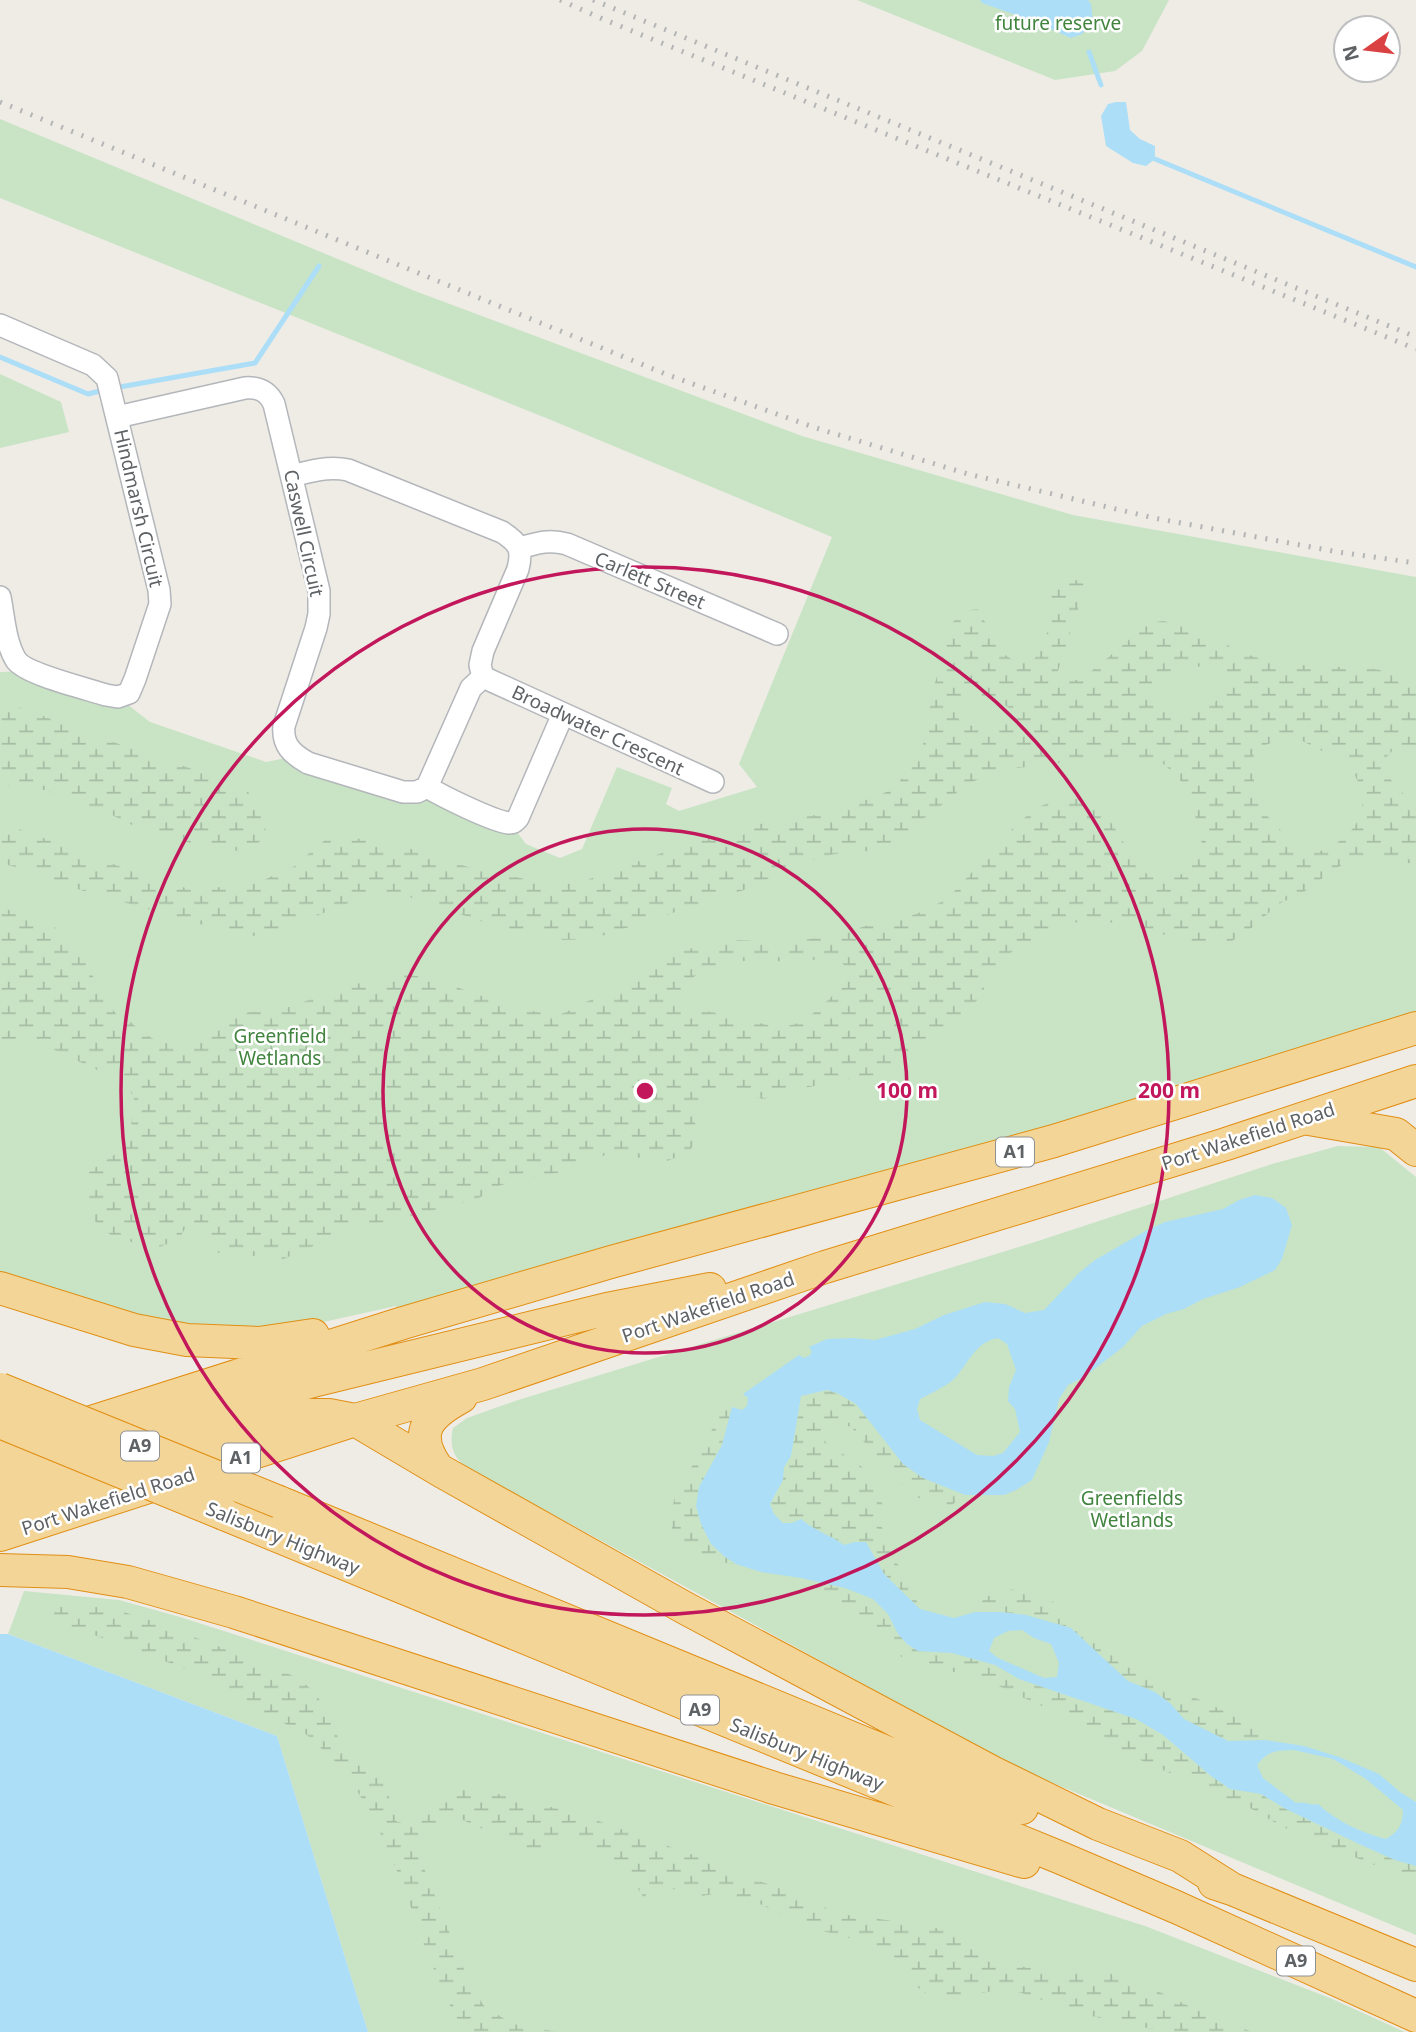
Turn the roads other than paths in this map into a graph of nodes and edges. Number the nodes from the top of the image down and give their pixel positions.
1 (0, 325) edge
2 (115, 409) junction
3 (292, 476) junction
4 (520, 548) junction
5 (0, 597) edge
6 (777, 634) dead end
7 (483, 677) junction
8 (563, 714) junction
9 (713, 782) dead end
10 (427, 787) junction
11 (1416, 1028) edge
12 (1416, 1081) edge
13 (1306, 1118) junction
14 (1416, 1150) edge
15 (825, 1267) junction
16 (0, 1288) edge
17 (403, 1323) junction
18 (483, 1384) junction
19 (0, 1389) edge
20 (355, 1420) junction
21 (0, 1423) edge
22 (0, 1451) edge
23 (437, 1468) junction
24 (0, 1474) edge
25 (0, 1505) edge
26 (0, 1535) edge
27 (0, 1570) edge
28 (1232, 1889) junction
29 (1176, 1907) junction
30 (1416, 1965) edge
31 (1416, 2016) edge

1 - 2 street, Hindmarsh Circuit
2 - 3 street, Caswell Circuit
2 - 5 street, Hindmarsh Circuit
3 - 4 street
3 - 10 street, Caswell Circuit
4 - 6 street, Carlett Street
4 - 7 street
7 - 8 street, Broadwater Crescent
7 - 10 street
8 - 9 street, Broadwater Crescent
8 - 10 street
11 - 17 highway, A1
12 - 13 highway, Port Wakefield Road / A1
13 - 14 highway
13 - 15 highway, Port Wakefield Road / A1
15 - 18 highway, Port Wakefield Road / A1
15 - 24 highway
16 - 17 highway
17 - 22 highway, A1
18 - 20 highway, Port Wakefield Road / A1
18 - 23 highway
19 - 28 highway, Salisbury Highway / A9, bridge
20 - 23 highway
20 - 25 highway
20 - 26 highway, Port Wakefield Road / A1
21 - 29 highway, Salisbury Highway / A9, bridge
23 - 28 highway
27 - 29 highway
28 - 30 highway, Salisbury Highway / A9
29 - 31 highway, Salisbury Highway / A9

